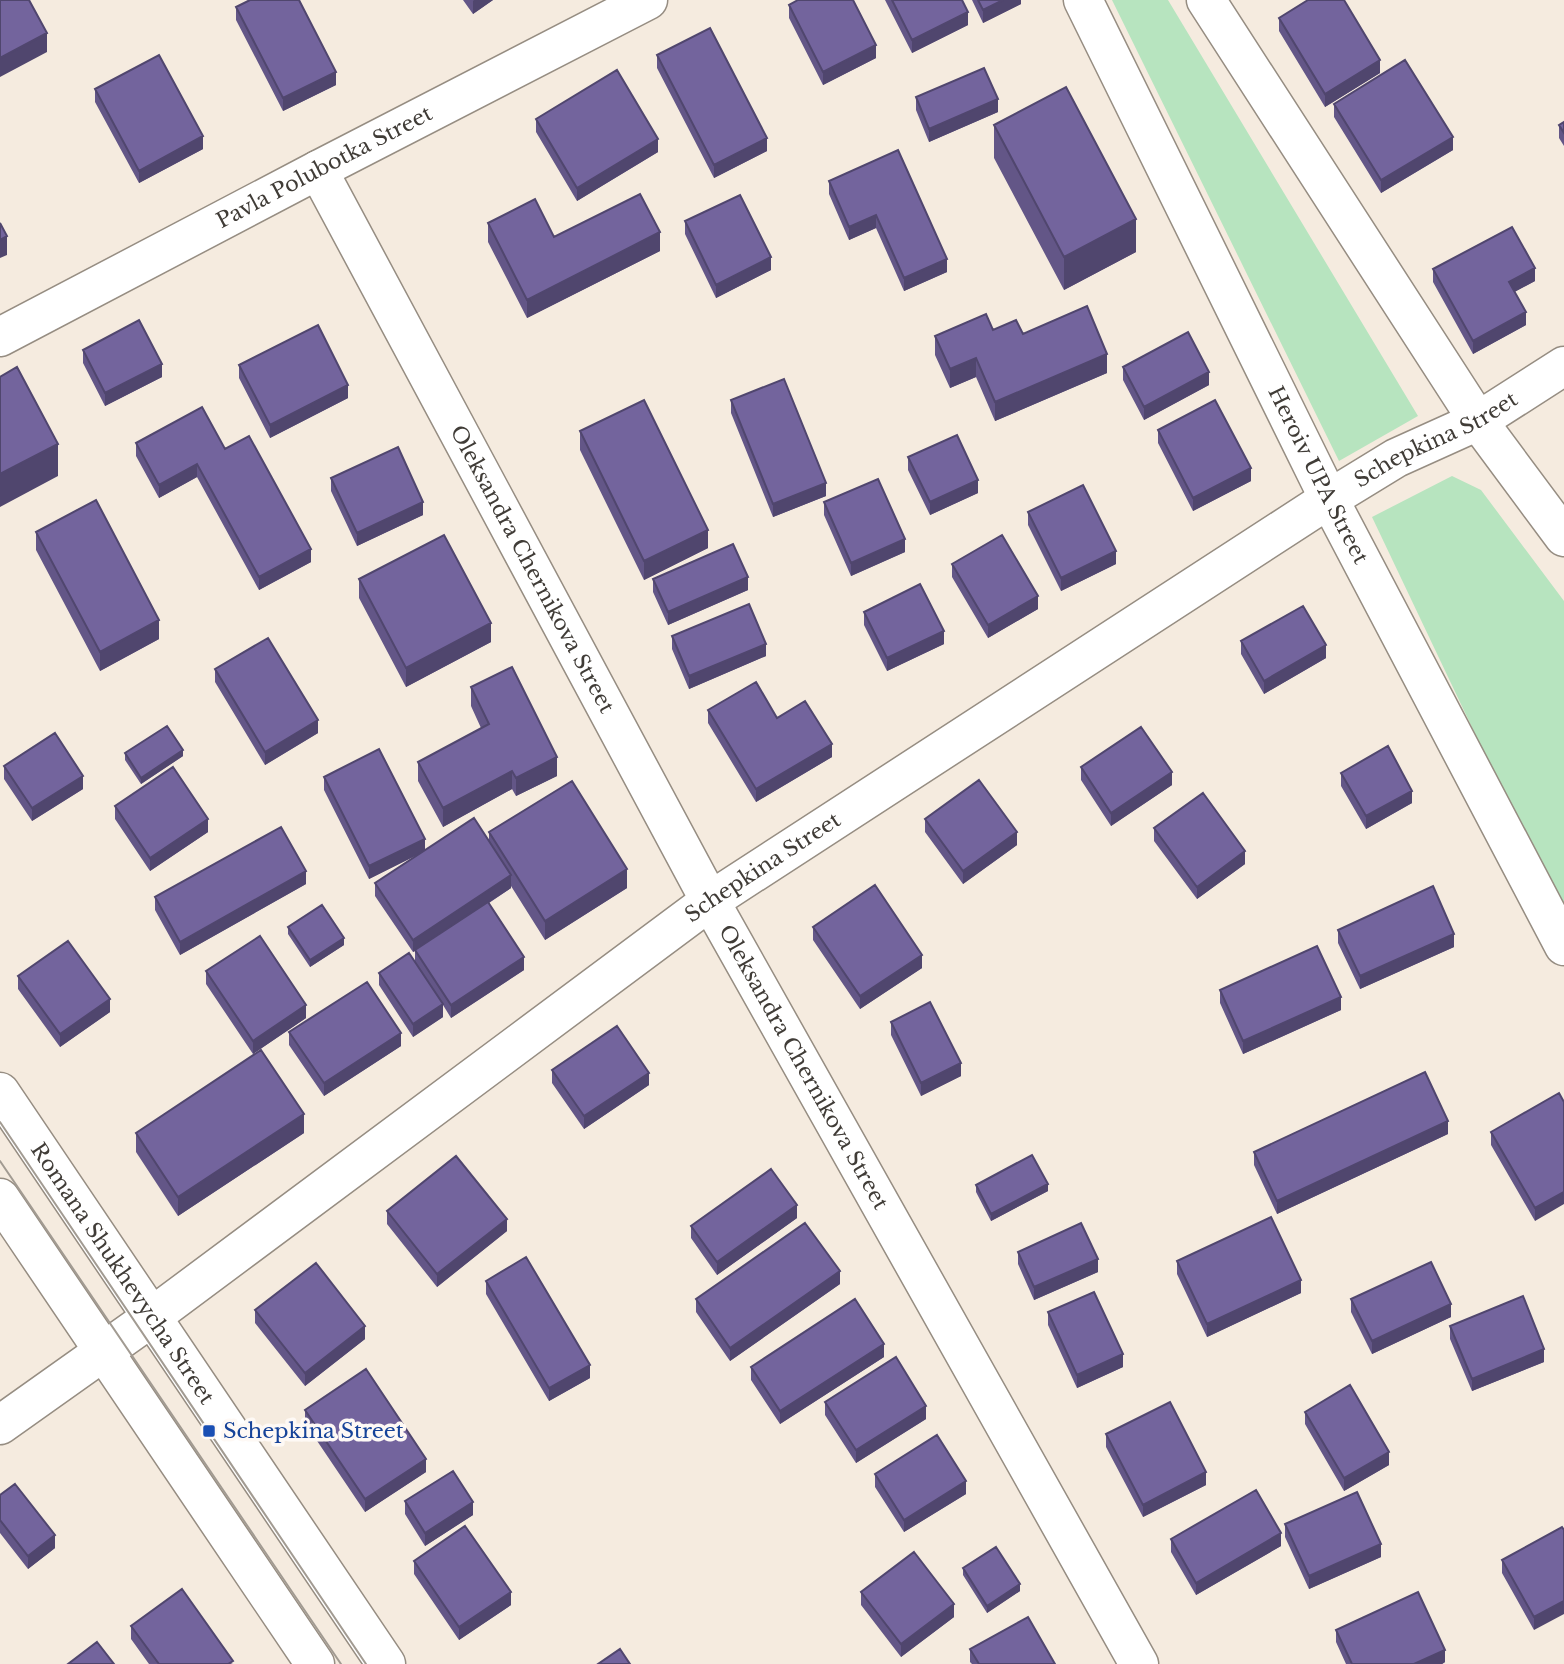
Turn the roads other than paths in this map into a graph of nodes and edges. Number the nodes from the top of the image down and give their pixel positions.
1 (649, 0) edge
2 (1083, 0) edge
3 (1206, 0) edge
4 (318, 170) junction
5 (0, 337) edge
6 (1564, 366) edge
7 (1478, 421) junction
8 (1329, 499) junction
9 (1564, 537) edge
10 (710, 901) junction
11 (1564, 946) edge
12 (0, 1092) edge
13 (0, 1198) edge
14 (151, 1317) junction
15 (103, 1352) junction
16 (0, 1425) edge
17 (315, 1664) edge
18 (386, 1664) edge
19 (1139, 1664) edge

1 - 4 street, Pavla Polubotka Street
2 - 8 street, Heroiv UPA Street
3 - 7 street
4 - 5 street, Pavla Polubotka Street
4 - 10 street, Oleksandra Chernikova Street
6 - 7 street, Schepkina Street
7 - 8 street, Schepkina Street
7 - 9 street
8 - 10 street, Schepkina Street
8 - 11 street, Heroiv UPA Street
10 - 14 street, Schepkina Street
10 - 19 street, Oleksandra Chernikova Street
12 - 14 street, Romana Shukhevycha Street
13 - 15 street
14 - 15 street, Schepkina Street
14 - 18 street, Romana Shukhevycha Street
15 - 16 street, Schepkina Street
15 - 17 street

